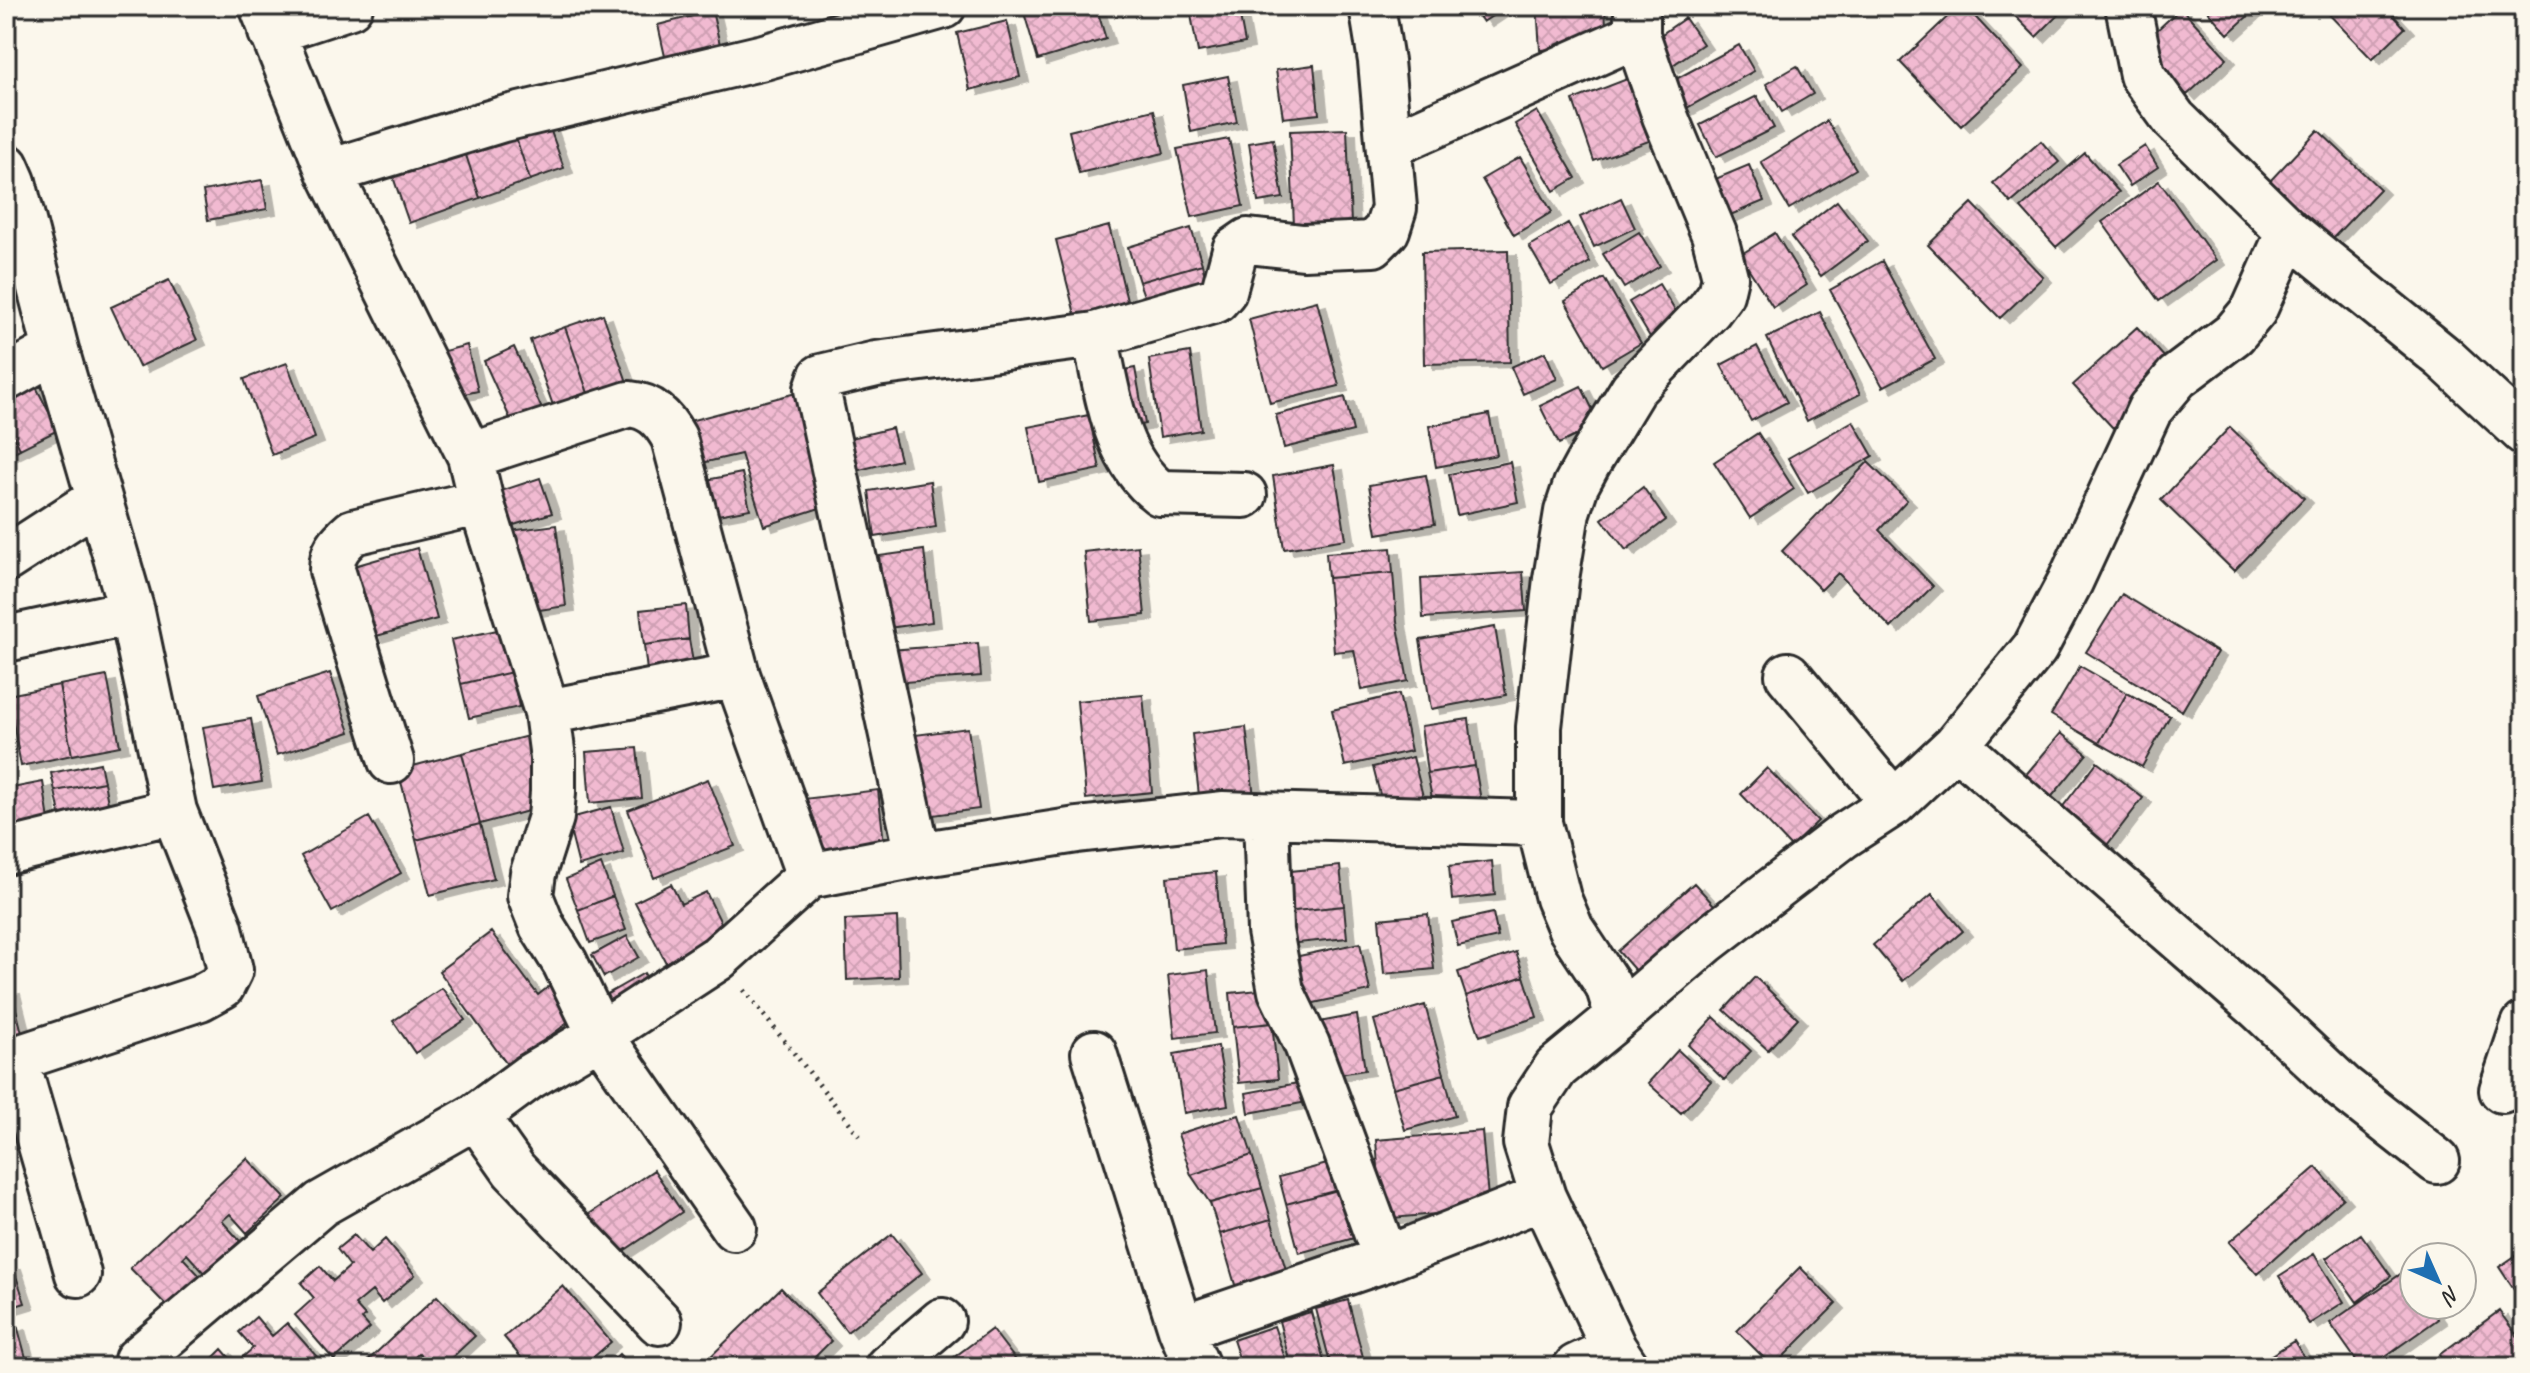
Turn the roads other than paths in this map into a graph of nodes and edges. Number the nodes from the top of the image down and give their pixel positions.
1 (350, 6) edge
2 (943, 6) edge
3 (1372, 6) edge
4 (2128, 6) edge
5 (267, 19) edge
6 (1637, 21) edge
7 (1390, 145) junction
8 (6, 166) edge
9 (329, 172) junction
10 (2289, 232) junction
11 (1095, 335) junction
12 (56, 350) junction
13 (6, 378) edge
14 (2524, 432) edge
15 (470, 456) junction
16 (1244, 495) dead end
17 (97, 500) junction
18 (481, 502) junction
19 (6, 559) edge
20 (132, 612) junction
21 (6, 639) edge
22 (737, 675) junction
23 (1788, 675) dead end
24 (547, 712) junction
25 (1956, 745) junction
26 (391, 761) dead end
27 (1894, 803) junction
28 (174, 811) junction
29 (1266, 817) junction
30 (1539, 823) junction
31 (6, 852) edge
32 (918, 855) junction
33 (809, 876) junction
34 (1618, 1017) junction
35 (2524, 1025) edge
36 (600, 1035) junction
37 (1094, 1053) dead end
38 (11, 1060) edge
39 (2502, 1090) dead end
40 (476, 1116) junction
41 (2437, 1161) dead end
42 (1543, 1197) junction
43 (734, 1228) dead end
44 (1386, 1259) junction
45 (78, 1274) dead end
46 (942, 1321) dead end
47 (659, 1322) dead end
48 (1189, 1348) edge
49 (1605, 1361) edge
50 (137, 1365) edge
51 (888, 1367) edge

1 - 5 street
2 - 9 street
3 - 7 street
4 - 10 street
5 - 9 street
6 - 7 street
6 - 30 street
7 - 11 street
8 - 12 street
9 - 15 street
10 - 14 street
10 - 25 street
11 - 16 street
11 - 32 street
12 - 13 street
12 - 17 street
15 - 18 street
15 - 22 street
17 - 19 street
17 - 20 street
18 - 24 street
18 - 26 street
20 - 21 street
20 - 28 street
22 - 24 street
22 - 33 street
23 - 27 street
24 - 36 street
25 - 27 street
25 - 41 street
27 - 34 street
28 - 31 street
28 - 38 street
29 - 30 street
29 - 32 street
29 - 44 street
30 - 34 street
32 - 33 street
33 - 36 street
34 - 42 street
35 - 39 street
36 - 40 street
36 - 43 street
37 - 48 street
38 - 45 street
40 - 47 street
40 - 50 street
42 - 44 street
42 - 49 street
44 - 48 street
46 - 51 street

